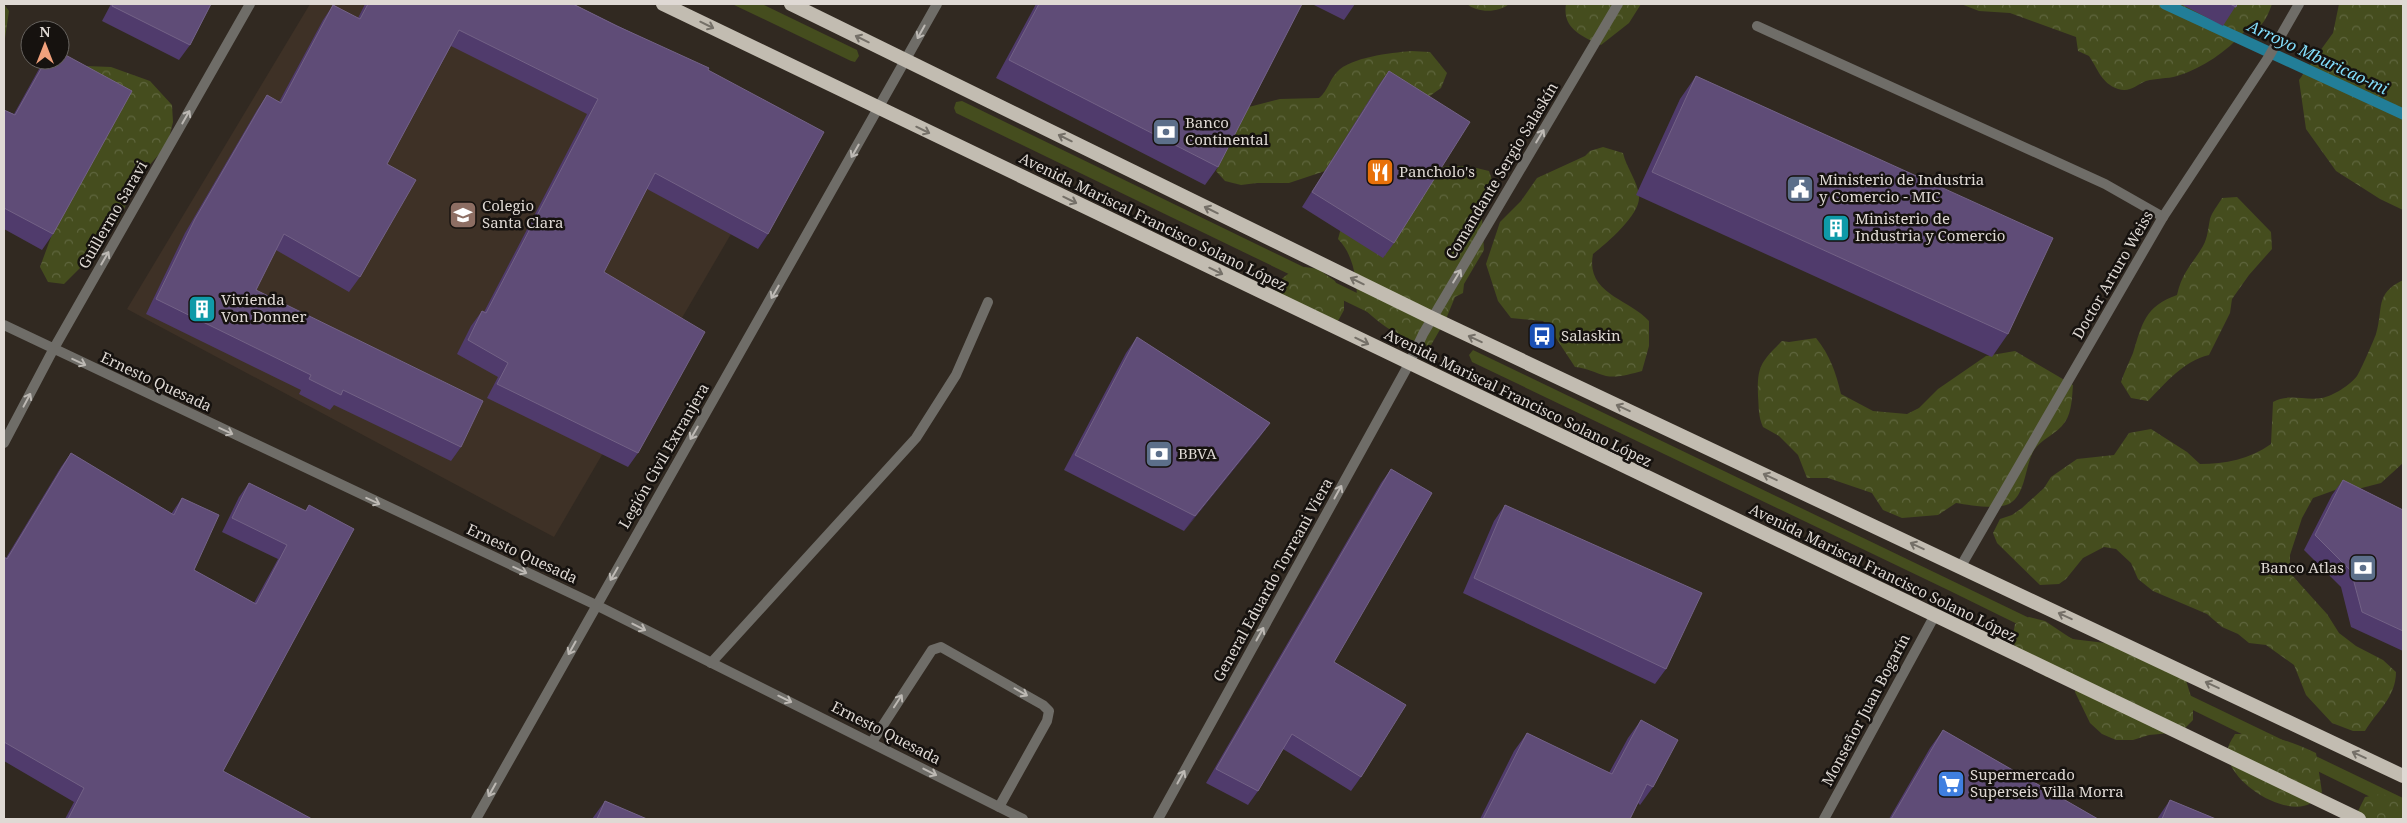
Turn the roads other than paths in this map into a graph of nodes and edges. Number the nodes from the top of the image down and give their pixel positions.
1 (250, 4) edge
2 (663, 4) edge
3 (791, 4) edge
4 (937, 4) edge
5 (1618, 4) edge
6 (2300, 4) edge
7 (1757, 26) dead end
8 (906, 60) junction
9 (879, 108) junction
10 (2163, 216) junction
11 (988, 302) dead end
12 (1432, 318) junction
13 (4, 325) edge
14 (53, 350) junction
15 (1411, 359) junction
16 (4, 443) edge
17 (1961, 566) junction
18 (596, 606) junction
19 (1935, 615) junction
20 (711, 663) junction
21 (872, 742) junction
22 (2403, 776) edge
23 (999, 807) junction
24 (476, 819) edge
25 (1024, 819) edge
26 (1158, 819) edge
27 (1824, 819) edge
28 (2359, 819) edge

14 -> 1 street, Guillermo Saravi
2 -> 9 highway, Avenida Mariscal Francisco Solano López
8 -> 3 highway
4 -> 8 street, Legión Civil Extranjera
12 -> 5 street, Comandante Sergio Salaskín
6 - 10 street, Doctor Arturo Weiss
7 - 10 street
8 - 9 street, Legión Civil Extranjera
12 -> 8 highway
9 -> 15 highway, Avenida Mariscal Francisco Solano López
9 -> 18 street, Legión Civil Extranjera
10 - 17 street, Doctor Arturo Weiss
11 - 20 street
12 - 15 street, Comandante Sergio Salaskín
17 -> 12 highway
13 - 14 street, Ernesto Quesada
16 -> 14 street, Guillermo Saravi
14 -> 18 street, Ernesto Quesada
15 - 19 highway, Avenida Mariscal Francisco Solano López
26 -> 15 street, General Eduardo Torreani Viera
22 -> 17 highway
18 -> 20 street, Ernesto Quesada
18 -> 24 street, Legión Civil Extranjera
19 - 27 street, Monseñor Juan Bogarín
19 - 28 highway, Avenida Mariscal Francisco Solano López
20 -> 21 street, Ernesto Quesada
21 -> 23 street, Ernesto Quesada
21 -> 23 street
23 - 25 street, Ernesto Quesada

